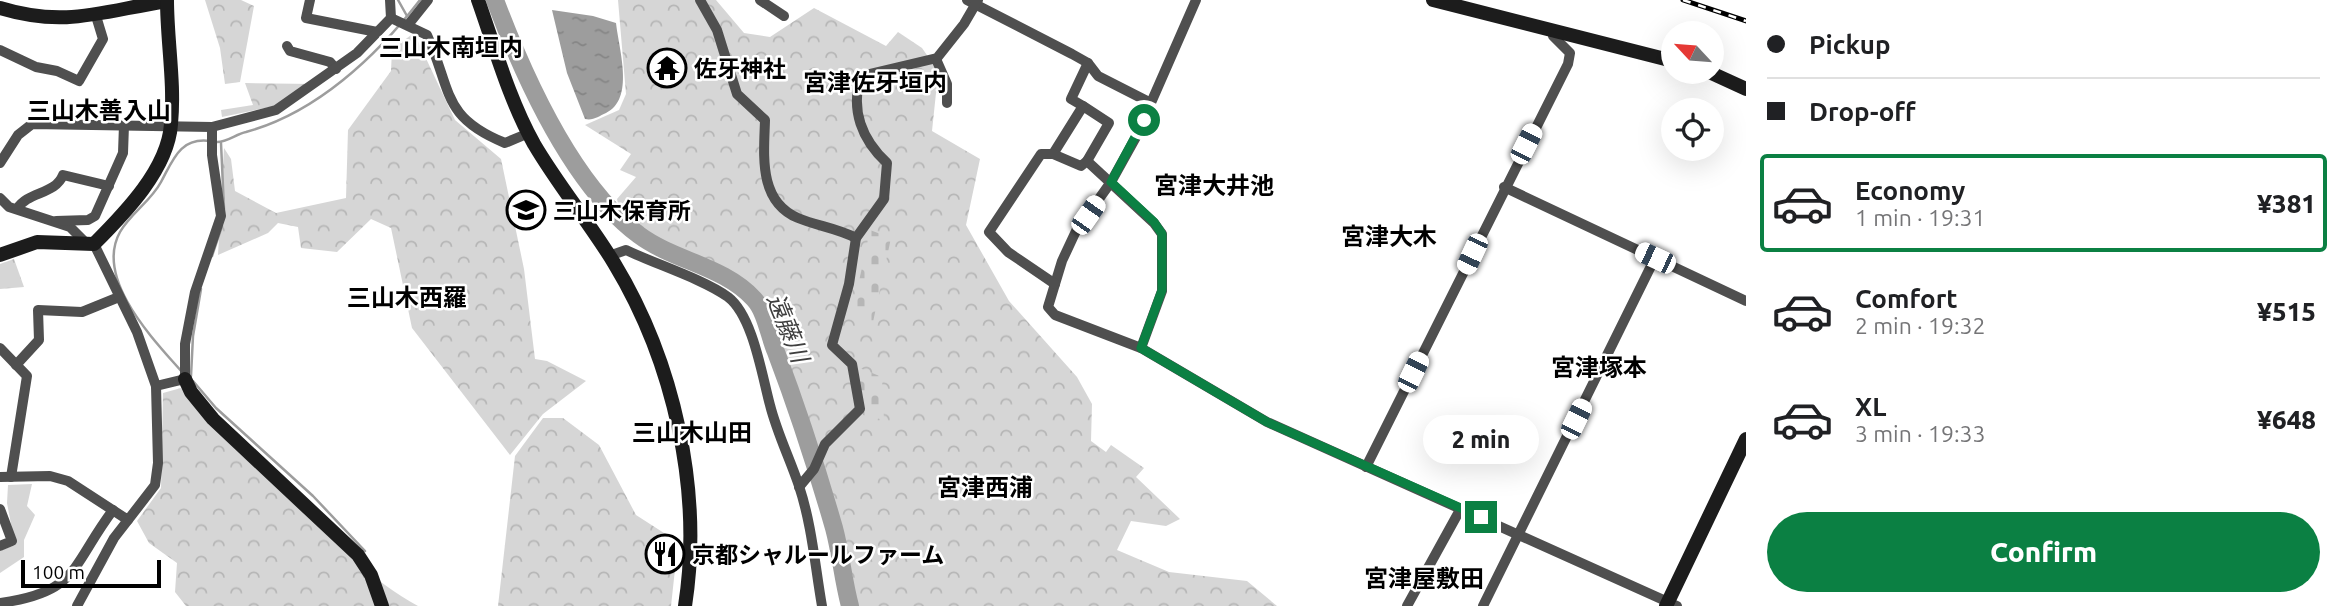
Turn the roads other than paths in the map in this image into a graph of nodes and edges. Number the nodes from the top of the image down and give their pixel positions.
1 (167, 0) edge
2 (310, 0) edge
3 (390, 0) edge
4 (428, 0) edge
5 (478, 0) edge
6 (700, 0) edge
7 (760, 0) edge
8 (1196, 0) edge
9 (1433, 0) edge
10 (974, 2) edge
11 (0, 8) edge
12 (96, 16) junction
13 (784, 16) dead end
14 (399, 22) junction
15 (1553, 30) junction
16 (376, 32) junction
17 (287, 46) dead end
18 (0, 50) edge
19 (936, 58) junction
20 (1661, 58) edge
21 (1088, 64) junction
22 (336, 69) junction
23 (1724, 79) edge
24 (1746, 89) edge
25 (947, 103) dead end
26 (1151, 103) junction
27 (1083, 106) junction
28 (124, 125) junction
29 (172, 126) junction
30 (212, 127) junction
31 (528, 133) junction
32 (1053, 154) junction
33 (1087, 161) junction
34 (0, 163) edge
35 (1111, 182) junction
36 (109, 186) junction
37 (1504, 187) junction
38 (0, 198) edge
39 (17, 209) junction
40 (56, 222) junction
41 (856, 238) junction
42 (90, 244) junction
43 (0, 255) edge
44 (609, 256) junction
45 (1655, 258) junction
46 (1055, 285) junction
47 (119, 297) junction
48 (1746, 301) edge
49 (0, 348) edge
50 (1141, 348) junction
51 (16, 365) junction
52 (185, 379) junction
53 (156, 386) junction
54 (1746, 439) edge
55 (1366, 467) junction
56 (5, 477) edge
57 (799, 487) junction
58 (1461, 508) junction
59 (0, 509) edge
60 (113, 510) junction
61 (128, 520) junction
62 (1519, 534) junction
63 (0, 546) edge
64 (0, 603) edge
65 (1670, 605) edge
66 (77, 606) edge
67 (382, 606) edge
68 (685, 606) edge
69 (822, 606) edge
70 (1407, 606) edge
71 (1483, 606) edge

1 - 12 street
1 - 29 street
2 - 16 street
3 - 14 street
4 - 14 street
5 - 31 street
6 - 41 street
7 - 13 street
8 - 26 street
9 - 15 street
10 - 19 street
10 - 21 street
11 - 12 street
12 - 18 street
14 - 16 street
14 - 31 street
15 - 20 street
15 - 37 street
16 - 22 street
17 - 22 street
19 - 25 street
19 - 41 street
21 - 26 street
21 - 27 street
22 - 30 street
23 - 24 street
26 - 35 street
27 - 32 street
27 - 33 street
28 - 29 street
28 - 34 street
28 - 36 street
29 - 30 street
29 - 42 street
30 - 52 street
31 - 44 street
32 - 33 street
32 - 46 street
33 - 35 street
35 - 46 street
35 - 50 street
36 - 39 street
36 - 40 street
37 - 45 street
37 - 55 street
38 - 39 street
39 - 40 street
40 - 42 street
41 - 57 street
42 - 43 street
42 - 47 street
44 - 57 street
44 - 68 street
45 - 48 street
45 - 62 street
46 - 50 street
47 - 51 street
47 - 53 street
49 - 51 street
50 - 55 street
51 - 56 street
52 - 53 street
52 - 67 street
53 - 61 street
54 - 65 street
55 - 58 street
56 - 60 street
57 - 69 street
58 - 62 street
58 - 70 street
59 - 63 street
60 - 61 street
60 - 64 street
61 - 66 street
62 - 65 street
62 - 71 street

